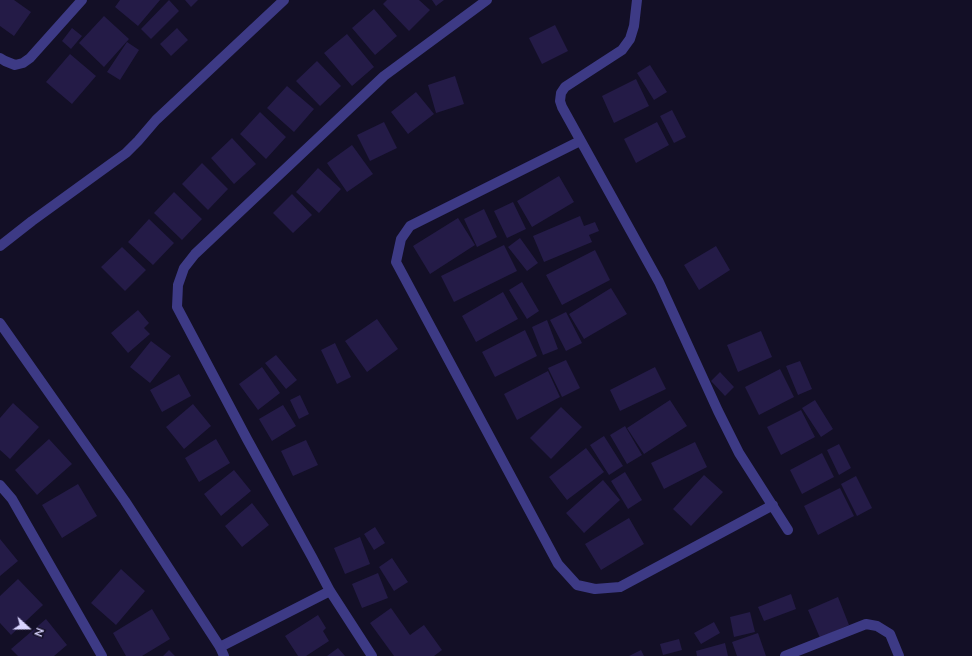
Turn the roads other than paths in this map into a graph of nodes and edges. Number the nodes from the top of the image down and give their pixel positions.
1 (82, 0) edge
2 (284, 0) edge
3 (487, 0) edge
4 (637, 0) edge
5 (0, 58) edge
6 (580, 141) junction
7 (0, 246) edge
8 (0, 322) edge
9 (0, 485) edge
10 (773, 505) junction
11 (788, 530) dead end
12 (330, 591) junction
13 (222, 651) edge
14 (102, 656) edge
15 (372, 656) edge
16 (785, 656) edge
17 (899, 656) edge

1 - 5 street
2 - 7 street
3 - 12 street
4 - 6 street
6 - 10 street
6 - 10 street
8 - 13 street
9 - 14 street
10 - 11 street
12 - 13 street
12 - 15 street
16 - 17 street

